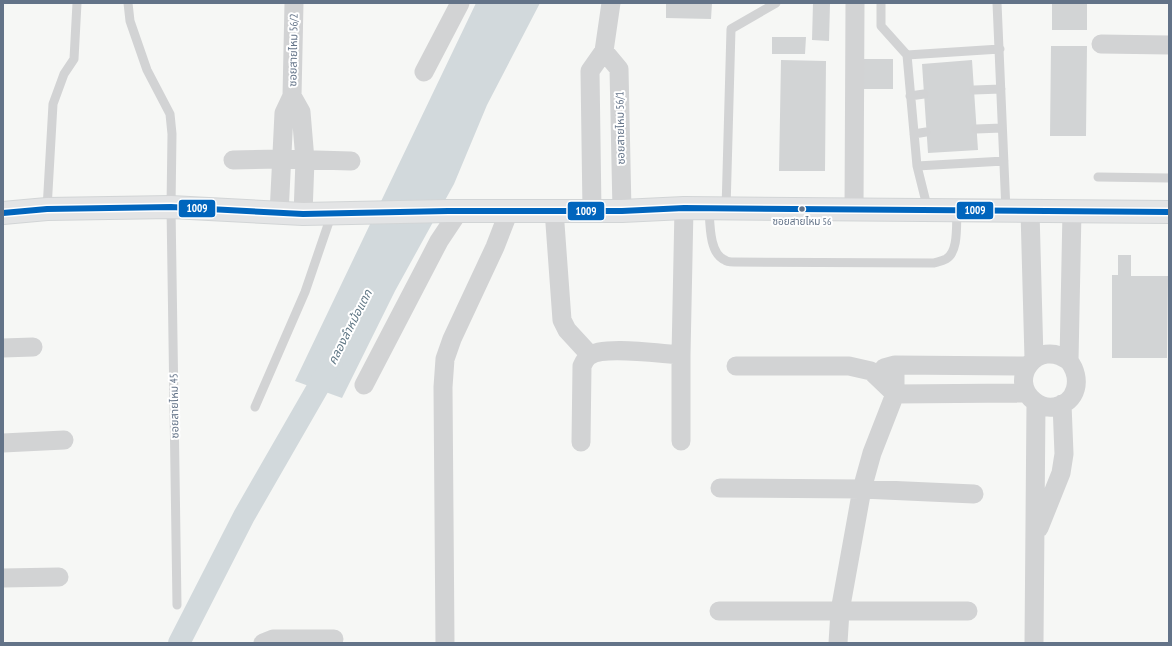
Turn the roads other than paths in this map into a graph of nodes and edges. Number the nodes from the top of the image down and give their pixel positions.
1 (77, 3) edge
2 (128, 3) edge
3 (294, 3) edge
4 (460, 3) edge
5 (611, 3) edge
6 (776, 3) edge
7 (855, 3) edge
8 (881, 3) edge
9 (997, 3) edge
10 (1101, 44) dead end
11 (1169, 45) edge
12 (1000, 49) junction
13 (604, 50) junction
14 (907, 55) junction
15 (424, 72) dead end
16 (1001, 89) junction
17 (974, 90) dead end
18 (924, 94) dead end
19 (292, 96) junction
20 (910, 96) junction
21 (1002, 128) junction
22 (976, 129) dead end
23 (926, 132) dead end
24 (914, 134) junction
25 (281, 159) junction
26 (233, 160) dead end
27 (305, 160) junction
28 (352, 161) dead end
29 (1004, 161) junction
30 (917, 166) junction
31 (1098, 178) dead end
32 (1169, 178) edge
33 (171, 207) junction
34 (684, 208) junction
35 (47, 209) junction
36 (717, 209) junction
37 (554, 210) junction
38 (854, 210) junction
39 (453, 211) junction
40 (509, 211) junction
41 (592, 211) junction
42 (622, 211) junction
43 (928, 211) junction
44 (957, 211) junction
45 (1006, 211) junction
46 (1030, 211) junction
47 (1072, 211) junction
48 (1169, 212) edge
49 (3, 213) edge
50 (332, 213) junction
51 (279, 214) junction
52 (303, 214) junction
53 (33, 347) dead end
54 (3, 348) edge
55 (590, 355) junction
56 (681, 355) junction
57 (1069, 361) junction
58 (1030, 363) junction
59 (895, 365) junction
60 (736, 366) dead end
61 (871, 371) junction
62 (364, 385) dead end
63 (895, 394) junction
64 (1031, 398) junction
65 (1062, 404) junction
66 (256, 407) dead end
67 (64, 440) dead end
68 (681, 441) dead end
69 (3, 442) edge
70 (581, 442) dead end
71 (720, 488) dead end
72 (862, 489) junction
73 (974, 494) dead end
74 (1035, 538) junction
75 (59, 577) dead end
76 (3, 578) edge
77 (177, 605) dead end
78 (719, 611) dead end
79 (840, 611) junction
80 (968, 611) dead end
81 (334, 639) dead end
82 (262, 643) edge
83 (445, 643) edge
84 (838, 643) edge
85 (1034, 643) edge

1 - 35 lane
2 - 33 lane, ซอยสายไหม 45
3 - 19 street, ซอยสายไหม 56/2
4 - 15 street
5 - 13 street
6 - 36 lane
7 - 38 street
8 - 14 lane
9 - 12 lane
10 - 11 street
12 - 14 lane
12 - 16 lane
13 - 41 street
13 - 42 street, ซอยสายไหม 56/1
14 - 20 lane
16 - 17 lane
16 - 21 lane
18 - 20 lane
19 - 25 street, ซอยสายไหม 56/2
19 - 27 street, ซอยสายไหม 56/2
20 - 24 lane
21 - 22 lane
21 - 29 lane
23 - 24 lane
24 - 30 lane
25 - 26 street
25 - 27 street
25 - 51 street, ซอยสายไหม 56/2
27 - 28 street
27 - 52 street, ซอยสายไหม 56/2
29 - 30 lane
29 - 45 lane
30 - 43 lane
31 - 32 lane
33 - 35 main road
33 - 51 main road
33 - 77 lane, ซอยสายไหม 45
34 - 36 main road
34 - 42 main road
34 - 56 street
35 - 49 main road
36 - 38 main road
36 - 44 lane
37 - 40 main road
37 - 41 main road
37 - 55 street
38 - 43 main road
39 - 40 main road
39 - 50 main road
39 - 62 street
40 - 83 street
41 - 42 main road
43 - 44 main road
44 - 45 main road
45 - 46 main road
46 - 47 main road
46 - 58 street
47 - 48 main road
47 - 57 street
50 - 52 main road
50 - 66 lane
51 - 52 main road
53 - 54 street
55 - 56 street
55 - 70 street
56 - 68 street
57 - 58 street
57 - 65 street
58 - 59 street
58 - 64 street
59 - 61 street
59 - 63 street
60 - 61 street
61 - 63 street
63 - 64 street
63 - 72 street
64 - 65 street
64 - 74 street
65 - 74 street
67 - 69 street
71 - 72 street
72 - 73 street
72 - 79 street
74 - 85 street
75 - 76 street
78 - 79 street
79 - 80 street
79 - 84 street
81 - 82 street

